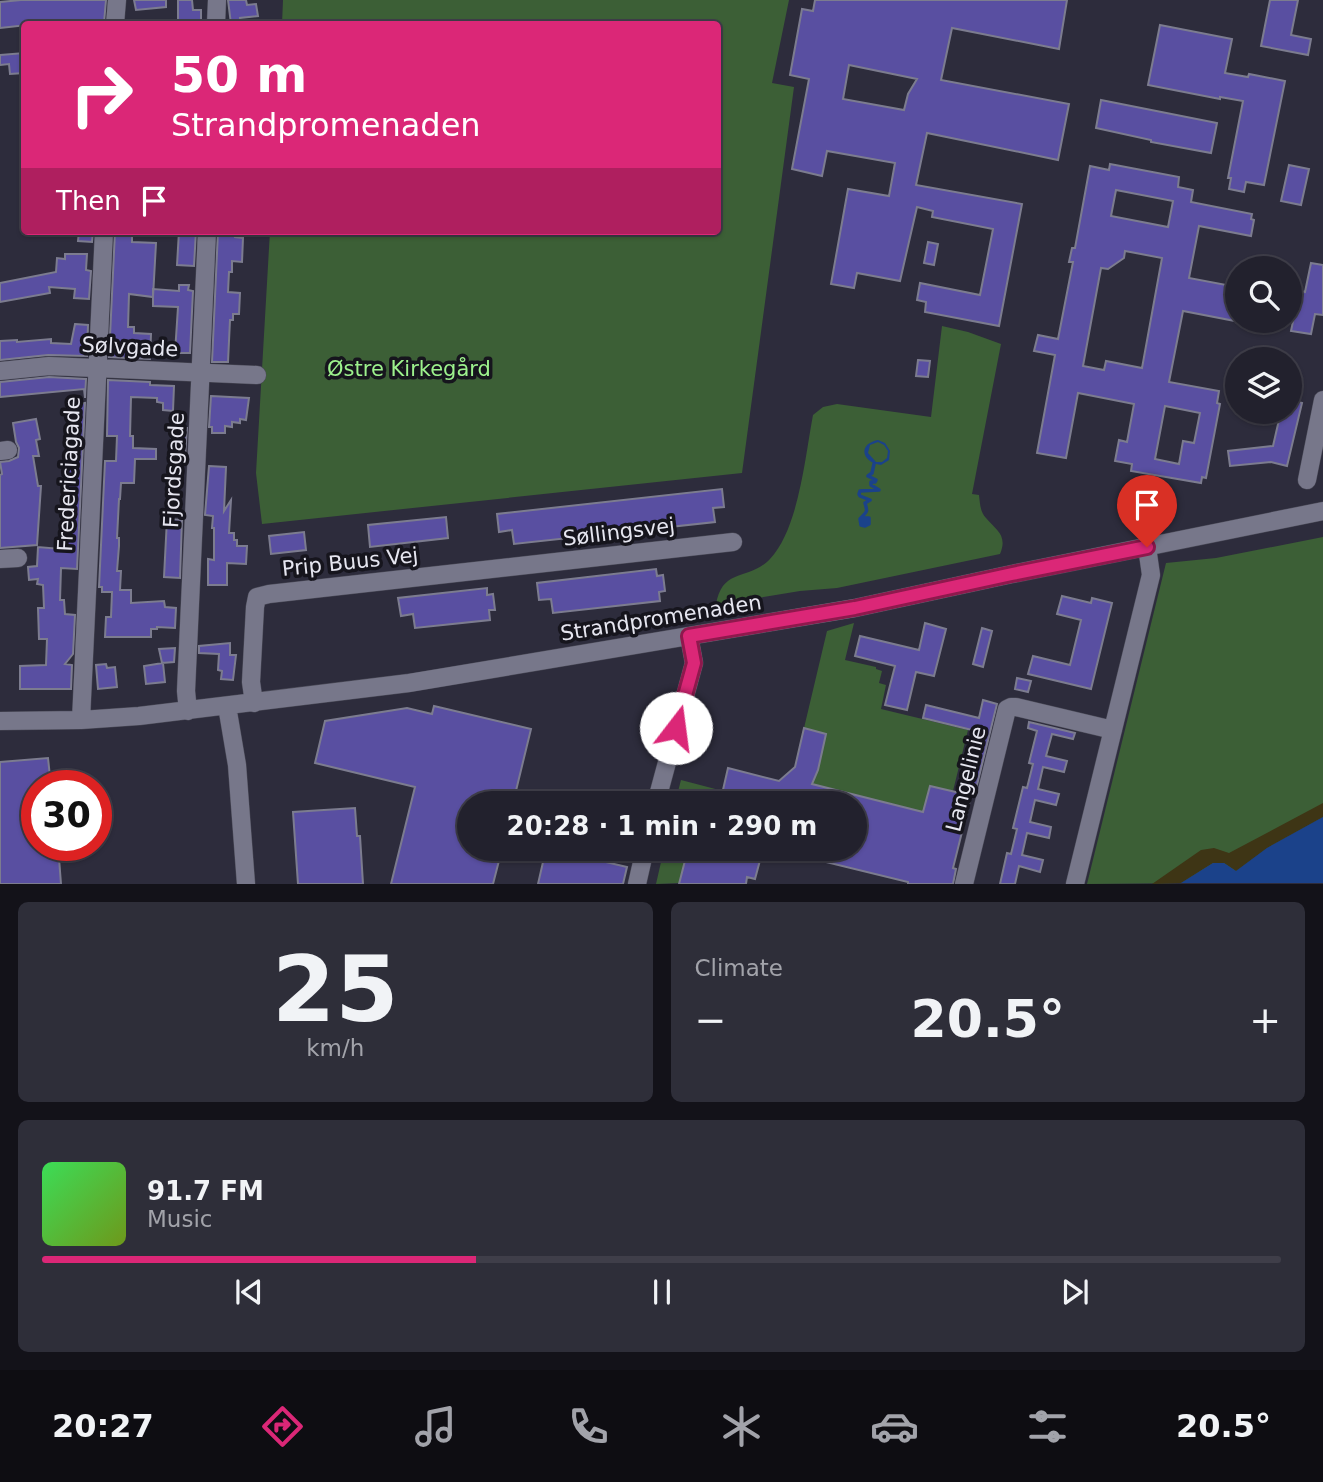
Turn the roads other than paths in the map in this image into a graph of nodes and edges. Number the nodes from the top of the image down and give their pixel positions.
1 (117, 0) edge
2 (217, 0) edge
3 (115, 21) edge
4 (216, 21) edge
5 (104, 235) edge
6 (207, 235) edge
7 (97, 368) junction
8 (0, 371) edge
9 (201, 373) junction
10 (257, 375) dead end
11 (1323, 400) edge
12 (1307, 480) dead end
13 (1323, 511) edge
14 (733, 542) dead end
15 (1147, 547) junction
16 (511, 568) joint
17 (689, 636) junction
18 (254, 703) junction
19 (227, 706) junction
20 (188, 711) junction
21 (81, 720) junction
22 (0, 721) edge
23 (1113, 730) junction
24 (659, 791) edge
25 (643, 861) edge
26 (246, 884) edge
27 (638, 884) edge
28 (964, 884) edge
29 (1075, 884) edge

1 - 3 street
2 - 4 street
5 - 7 street, Fredericiagade
6 - 9 street, Fjordsgade
7 - 8 street, Sølvgade
7 - 9 street, Sølvgade
7 - 21 street, Fredericiagade
9 - 10 street, Sølvgade
9 - 20 street, Fjordsgade
11 - 12 street
13 - 15 street, Strandpromenaden
14 - 16 street, Søllingsvej
15 - 17 street, Strandpromenaden
15 - 23 street
16 - 18 street, Prip Buus Vej
17 - 18 street, Strandpromenaden
17 - 24 street
18 - 19 street, Strandpromenaden
19 - 20 street, Strandpromenaden
19 - 26 street
20 - 21 street, Strandpromenaden
21 - 22 street, Strandpromenaden
23 - 28 street, Langelinie
23 - 29 street
25 - 27 street

